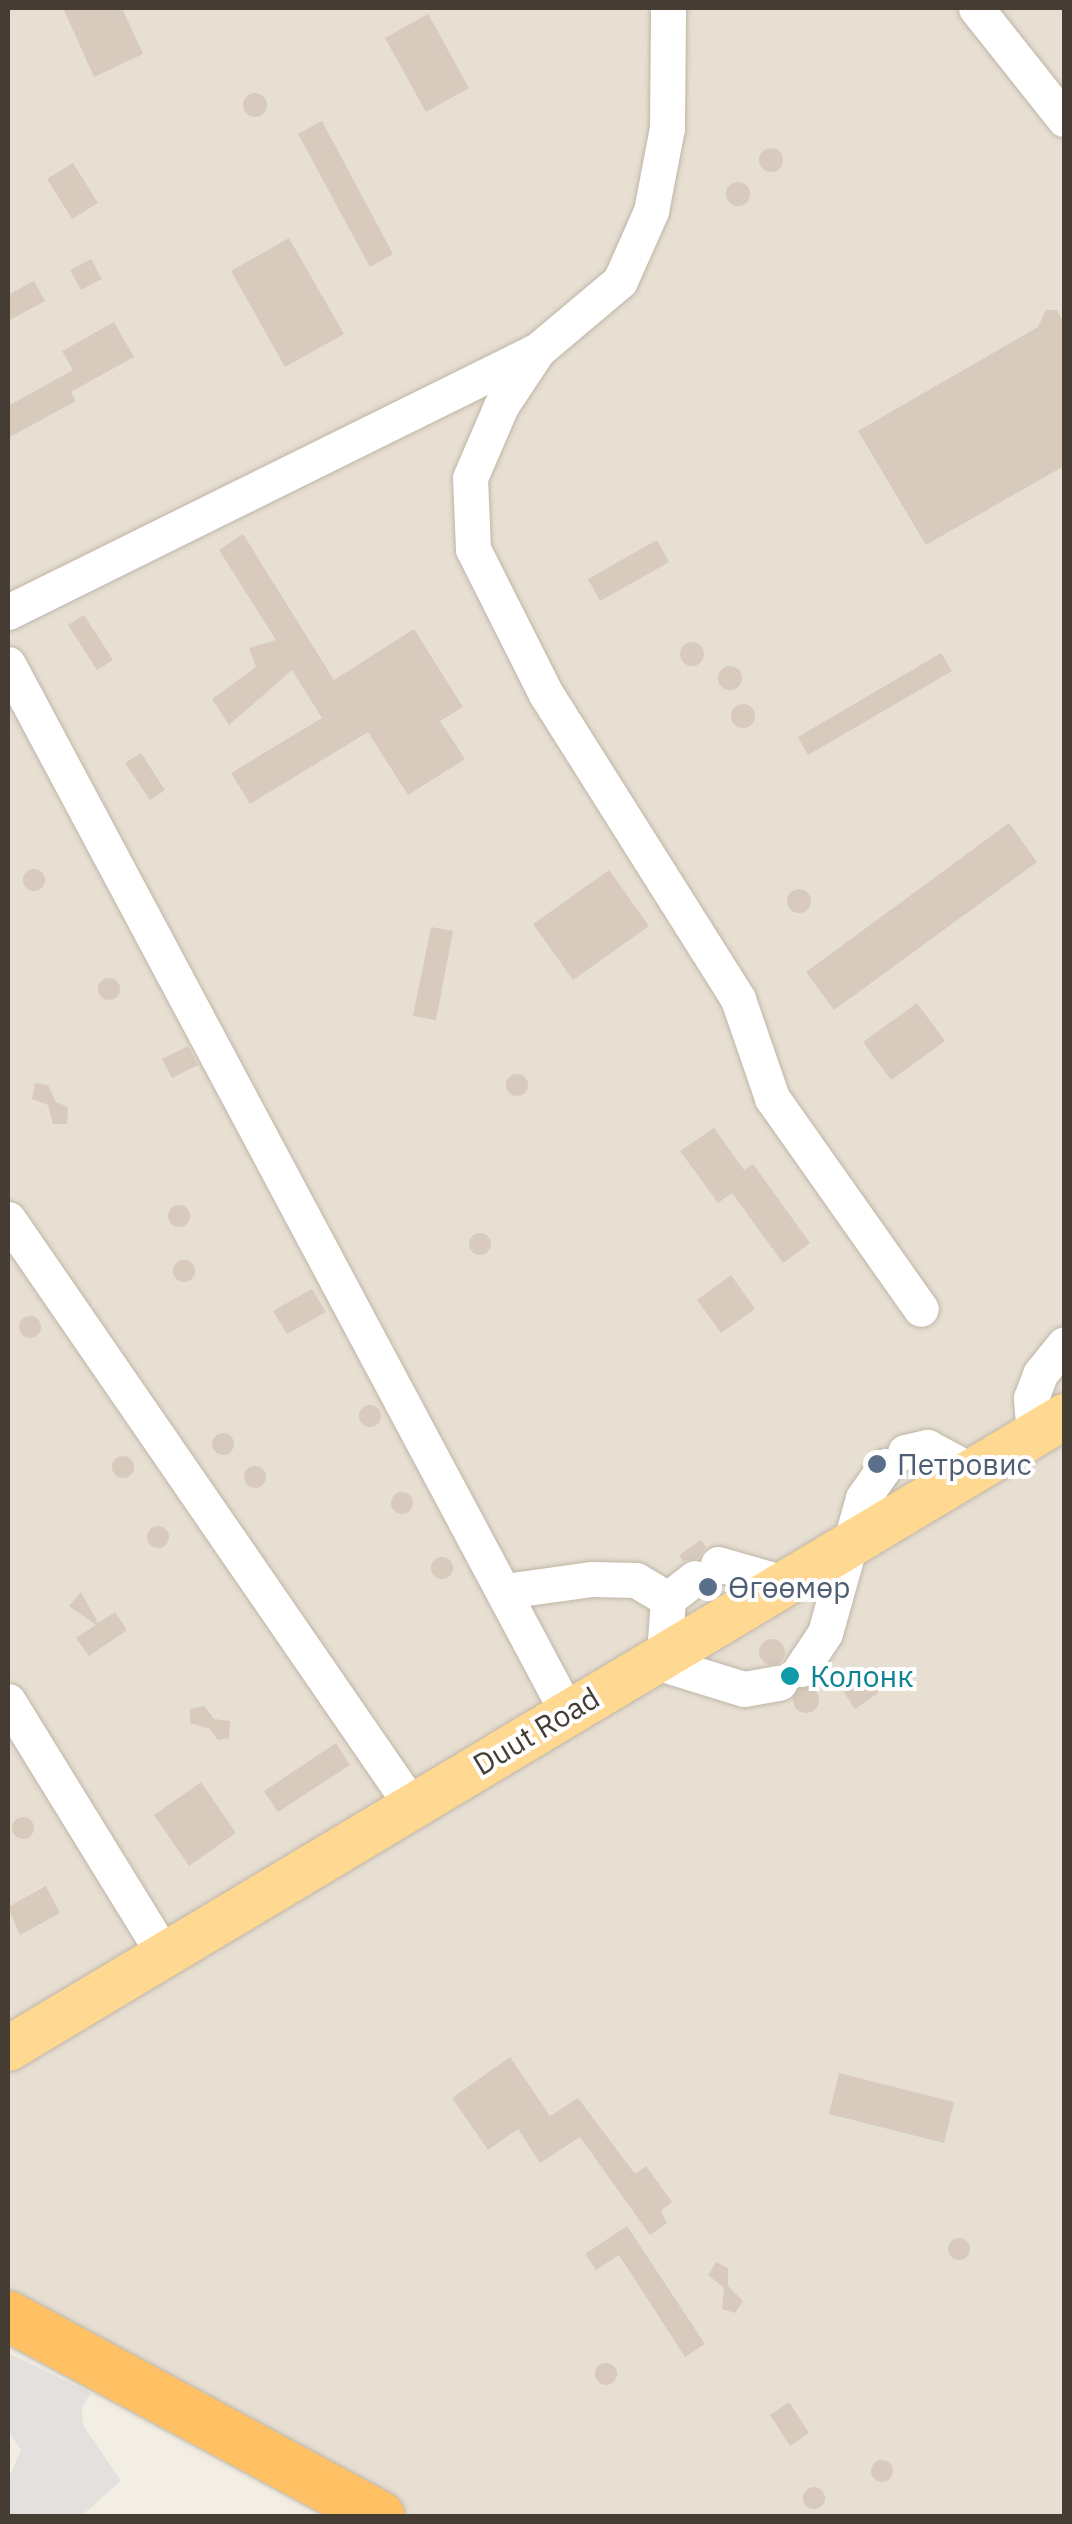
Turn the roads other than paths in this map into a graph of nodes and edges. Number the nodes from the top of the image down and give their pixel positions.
1 (668, 8) edge
2 (976, 8) edge
3 (1064, 119) edge
4 (538, 350) junction
5 (8, 612) edge
6 (8, 664) edge
7 (8, 1219) edge
8 (921, 1310) dead end
9 (1064, 1344) edge
10 (1049, 1425) edge
11 (972, 1471) junction
12 (848, 1545) junction
13 (693, 1580) junction
14 (784, 1583) junction
15 (505, 1591) junction
16 (658, 1658) junction
17 (8, 1701) edge
18 (567, 1712) junction
19 (412, 1806) junction
20 (165, 1956) junction
21 (8, 2048) edge
22 (8, 2316) edge
23 (380, 2516) edge

1 - 4 street
2 - 3 street
4 - 5 street
4 - 8 street
6 - 15 street
7 - 19 street
9 - 10 street
10 - 11 main road, Duut Road
11 - 12 main road, Duut Road
11 - 12 street
12 - 14 main road, Duut Road
12 - 16 street
13 - 14 street
13 - 15 street
13 - 16 street
14 - 16 main road, Duut Road
15 - 18 street
16 - 18 main road, Duut Road
17 - 20 street
18 - 19 main road, Duut Road
19 - 20 main road, Duut Road
20 - 21 main road, Duut Road
22 - 23 highway

